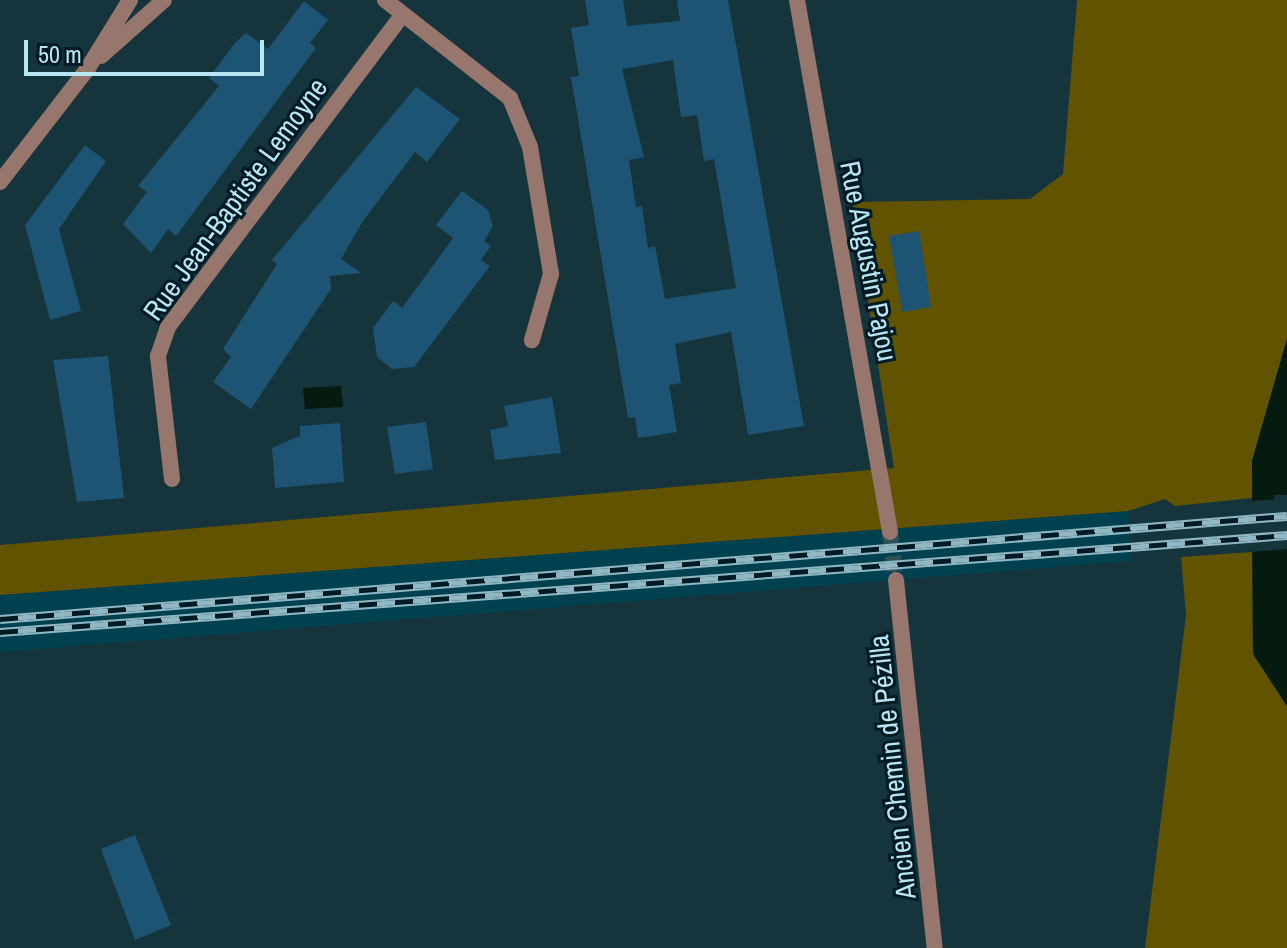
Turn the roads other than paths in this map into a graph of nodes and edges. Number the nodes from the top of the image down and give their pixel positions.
1 (130, 0) edge
2 (164, 0) edge
3 (385, 0) edge
4 (797, 0) edge
5 (403, 14) junction
6 (88, 68) junction
7 (0, 182) edge
8 (532, 340) dead end
9 (172, 479) dead end
10 (890, 532) tunnel mouth
11 (896, 580) tunnel mouth
12 (935, 948) edge

1 - 6 street
2 - 6 street
3 - 5 street
4 - 10 street, Rue Augustin Pajou
5 - 8 street
5 - 9 street, Rue Jean-Baptiste Lemoyne
6 - 7 street
11 - 12 street, Ancien Chemin de Pézilla

